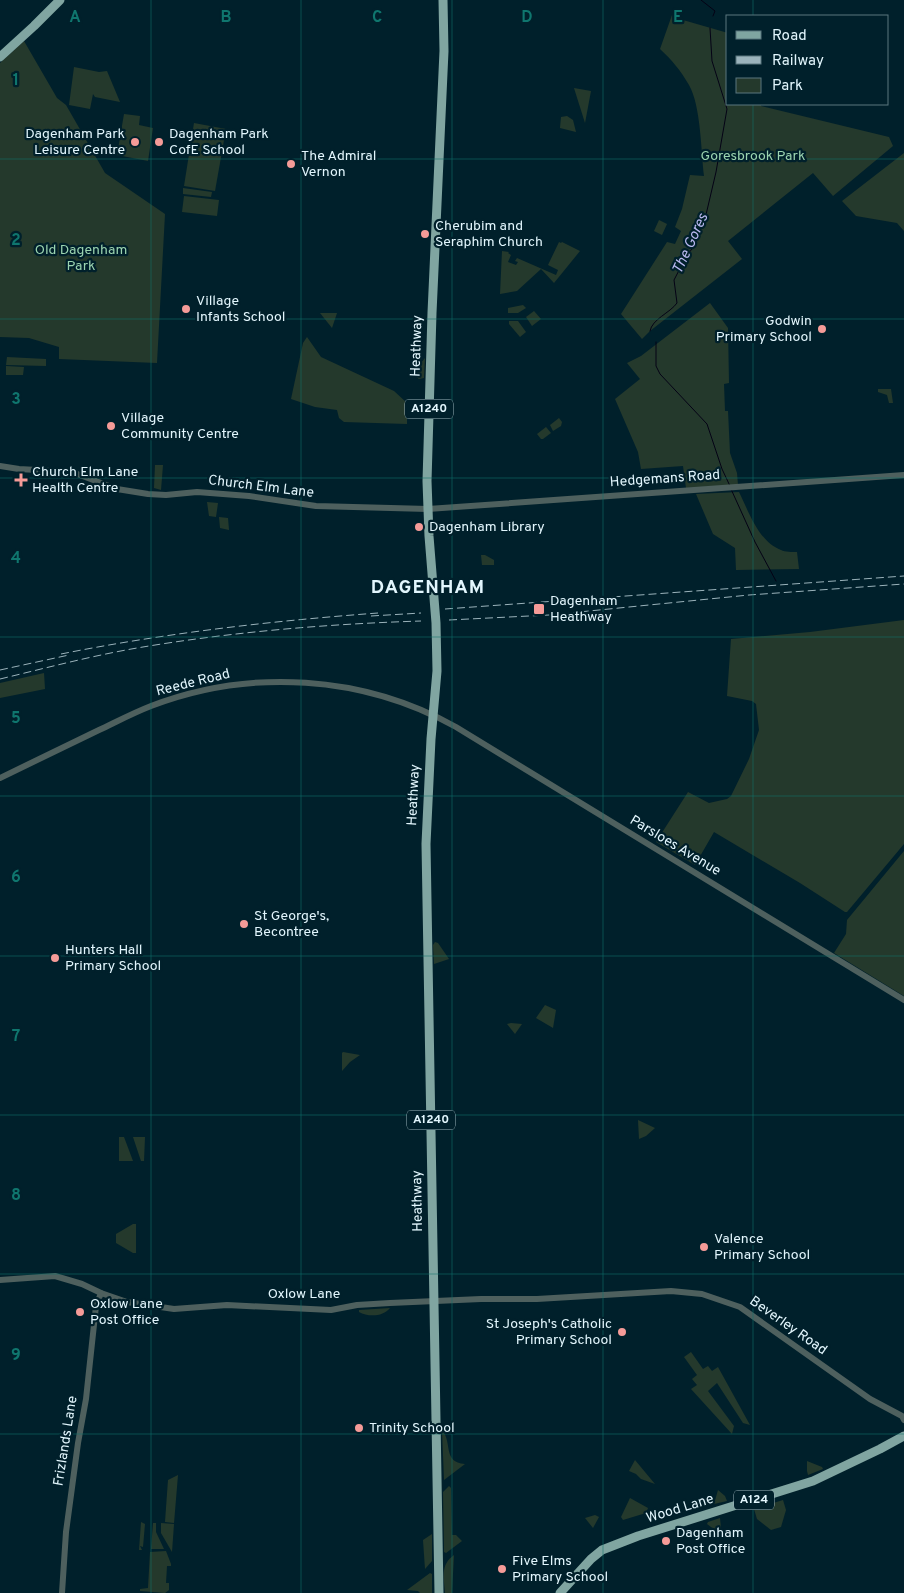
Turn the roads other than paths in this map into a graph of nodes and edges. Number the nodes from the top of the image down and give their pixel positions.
1 (60, 0) edge
2 (443, 0) edge
3 (0, 57) edge
4 (2, 466) edge
5 (904, 475) edge
6 (428, 509) junction
7 (433, 715) junction
8 (0, 778) edge
9 (904, 1000) edge
10 (0, 1280) edge
11 (100, 1293) junction
12 (643, 1293) joint
13 (434, 1301) junction
14 (904, 1420) edge
15 (904, 1436) edge
16 (62, 1593) edge
17 (439, 1593) edge
18 (560, 1593) edge

1 - 3 main road
2 - 6 main road, Heathway / A1240
4 - 6 street, Church Elm Lane
5 - 6 street, Hedgemans Road
6 - 7 main road, Heathway / A1240
7 - 8 street, Reede Road
7 - 9 street, Parsloes Avenue
7 - 13 main road, Heathway / A1240
10 - 11 street, Oxlow Lane
11 - 13 street, Oxlow Lane
11 - 16 street, Frizlands Lane
12 - 13 street, Oxlow Lane
12 - 14 street, Beverley Road
13 - 17 main road, Heathway / A1240
15 - 18 main road, Wood Lane / A124

